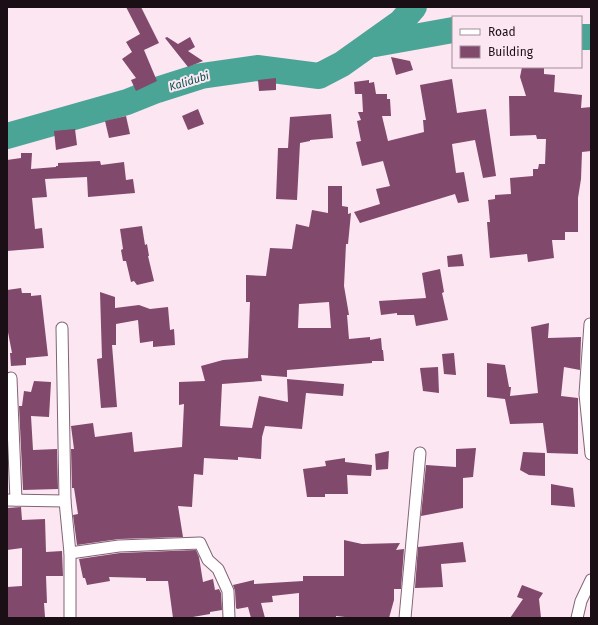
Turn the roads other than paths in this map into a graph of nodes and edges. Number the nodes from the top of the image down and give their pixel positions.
1 (590, 324) dead end
2 (62, 328) dead end
3 (11, 378) dead end
4 (420, 453) dead end
5 (591, 454) edge
6 (12, 500) edge
7 (65, 501) junction
8 (70, 553) junction
9 (591, 580) edge
10 (70, 618) edge
11 (229, 618) edge
12 (405, 618) edge
13 (577, 618) edge

1 - 5 street
2 - 7 street
3 - 6 street
4 - 12 street
6 - 7 street
7 - 8 street
8 - 10 street
8 - 11 street
9 - 13 street

